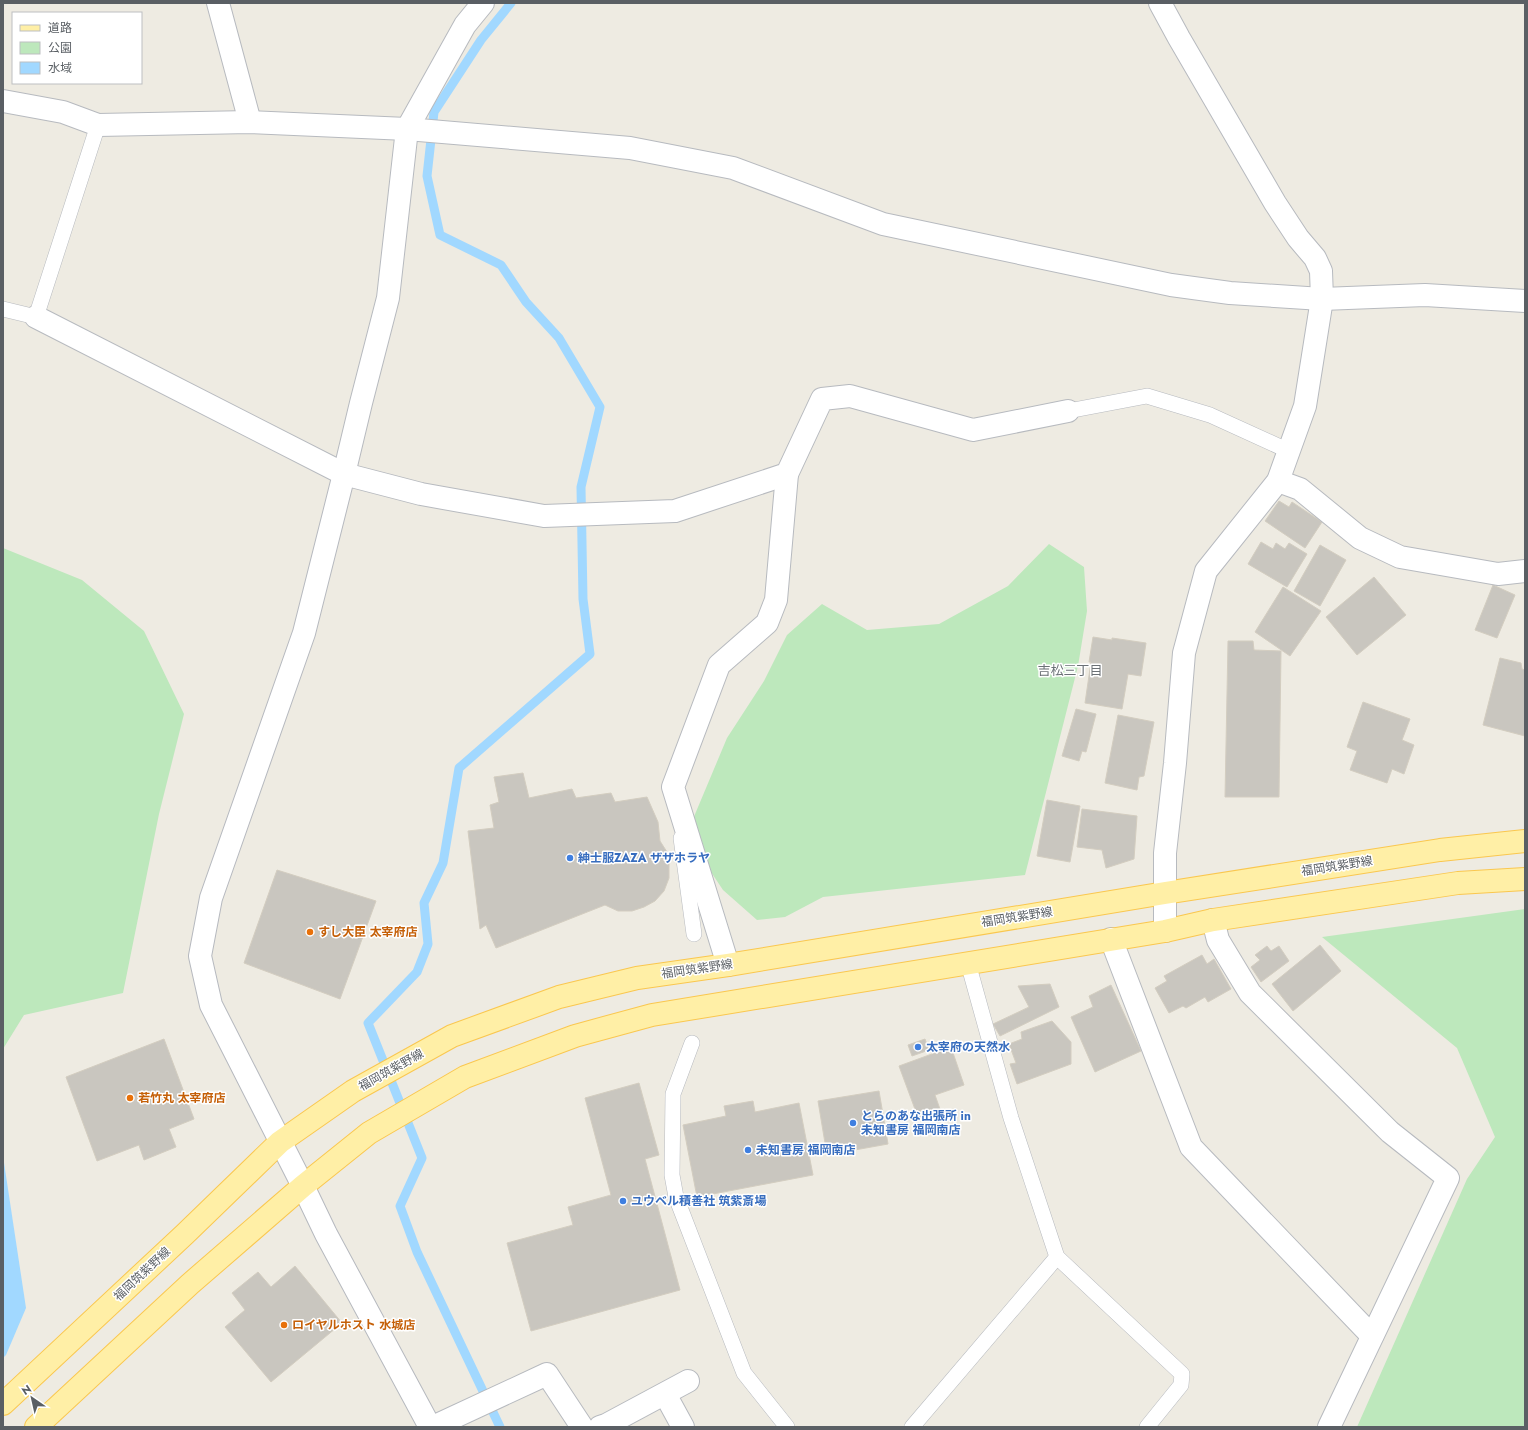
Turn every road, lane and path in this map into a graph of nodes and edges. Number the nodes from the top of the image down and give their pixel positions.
1 (218, 3) edge
2 (483, 3) edge
3 (1160, 3) edge
4 (3, 101) edge
5 (250, 122) junction
6 (98, 125) junction
7 (407, 130) junction
8 (1322, 299) junction
9 (1525, 301) edge
10 (3, 309) edge
11 (36, 317) junction
12 (1068, 411) joint
13 (1289, 451) junction
14 (344, 474) junction
15 (787, 474) junction
16 (1278, 481) junction
17 (1525, 571) edge
18 (673, 787) junction
19 (1525, 841) edge
20 (1525, 879) edge
21 (1165, 893) junction
22 (1213, 920) junction
23 (1165, 930) junction
24 (694, 934) dead end
25 (1111, 940) junction
26 (968, 963) junction
27 (728, 965) junction
28 (692, 1043) dead end
29 (280, 1142) junction
30 (303, 1186) junction
31 (1057, 1257) junction
32 (1372, 1336) junction
33 (688, 1381) dead end
34 (665, 1394) junction
35 (3, 1404) edge
36 (36, 1427) edge
37 (431, 1427) edge
38 (582, 1427) edge
39 (600, 1427) edge
40 (683, 1427) edge
41 (787, 1427) edge
42 (912, 1427) edge
43 (1147, 1427) edge
44 (1329, 1427) edge

1 - 5 street
2 - 7 street
3 - 8 street
4 - 6 street
5 - 6 street
5 - 7 street
6 - 11 lane
7 - 8 street
7 - 14 street
8 - 9 street
8 - 13 street
10 - 11 lane
11 - 14 street
12 - 13 lane
12 - 15 street
13 - 16 street
14 - 15 street
14 - 29 street
15 - 18 street
16 - 17 street
16 - 21 street
18 - 24 lane
18 - 27 street
19 - 21 main road, 福岡筑紫野線
20 - 22 main road
21 - 23 street
21 - 27 main road, 福岡筑紫野線
22 - 23 main road
22 - 32 street
23 - 25 main road
25 - 26 main road
25 - 32 street
26 - 30 main road
26 - 31 lane
27 - 29 main road, 福岡筑紫野線
28 - 41 lane
29 - 30 street
29 - 35 main road, 福岡筑紫野線
30 - 36 main road
30 - 37 street
31 - 42 lane
31 - 43 lane
32 - 44 street
33 - 34 street
34 - 39 street
34 - 40 street
37 - 38 street

